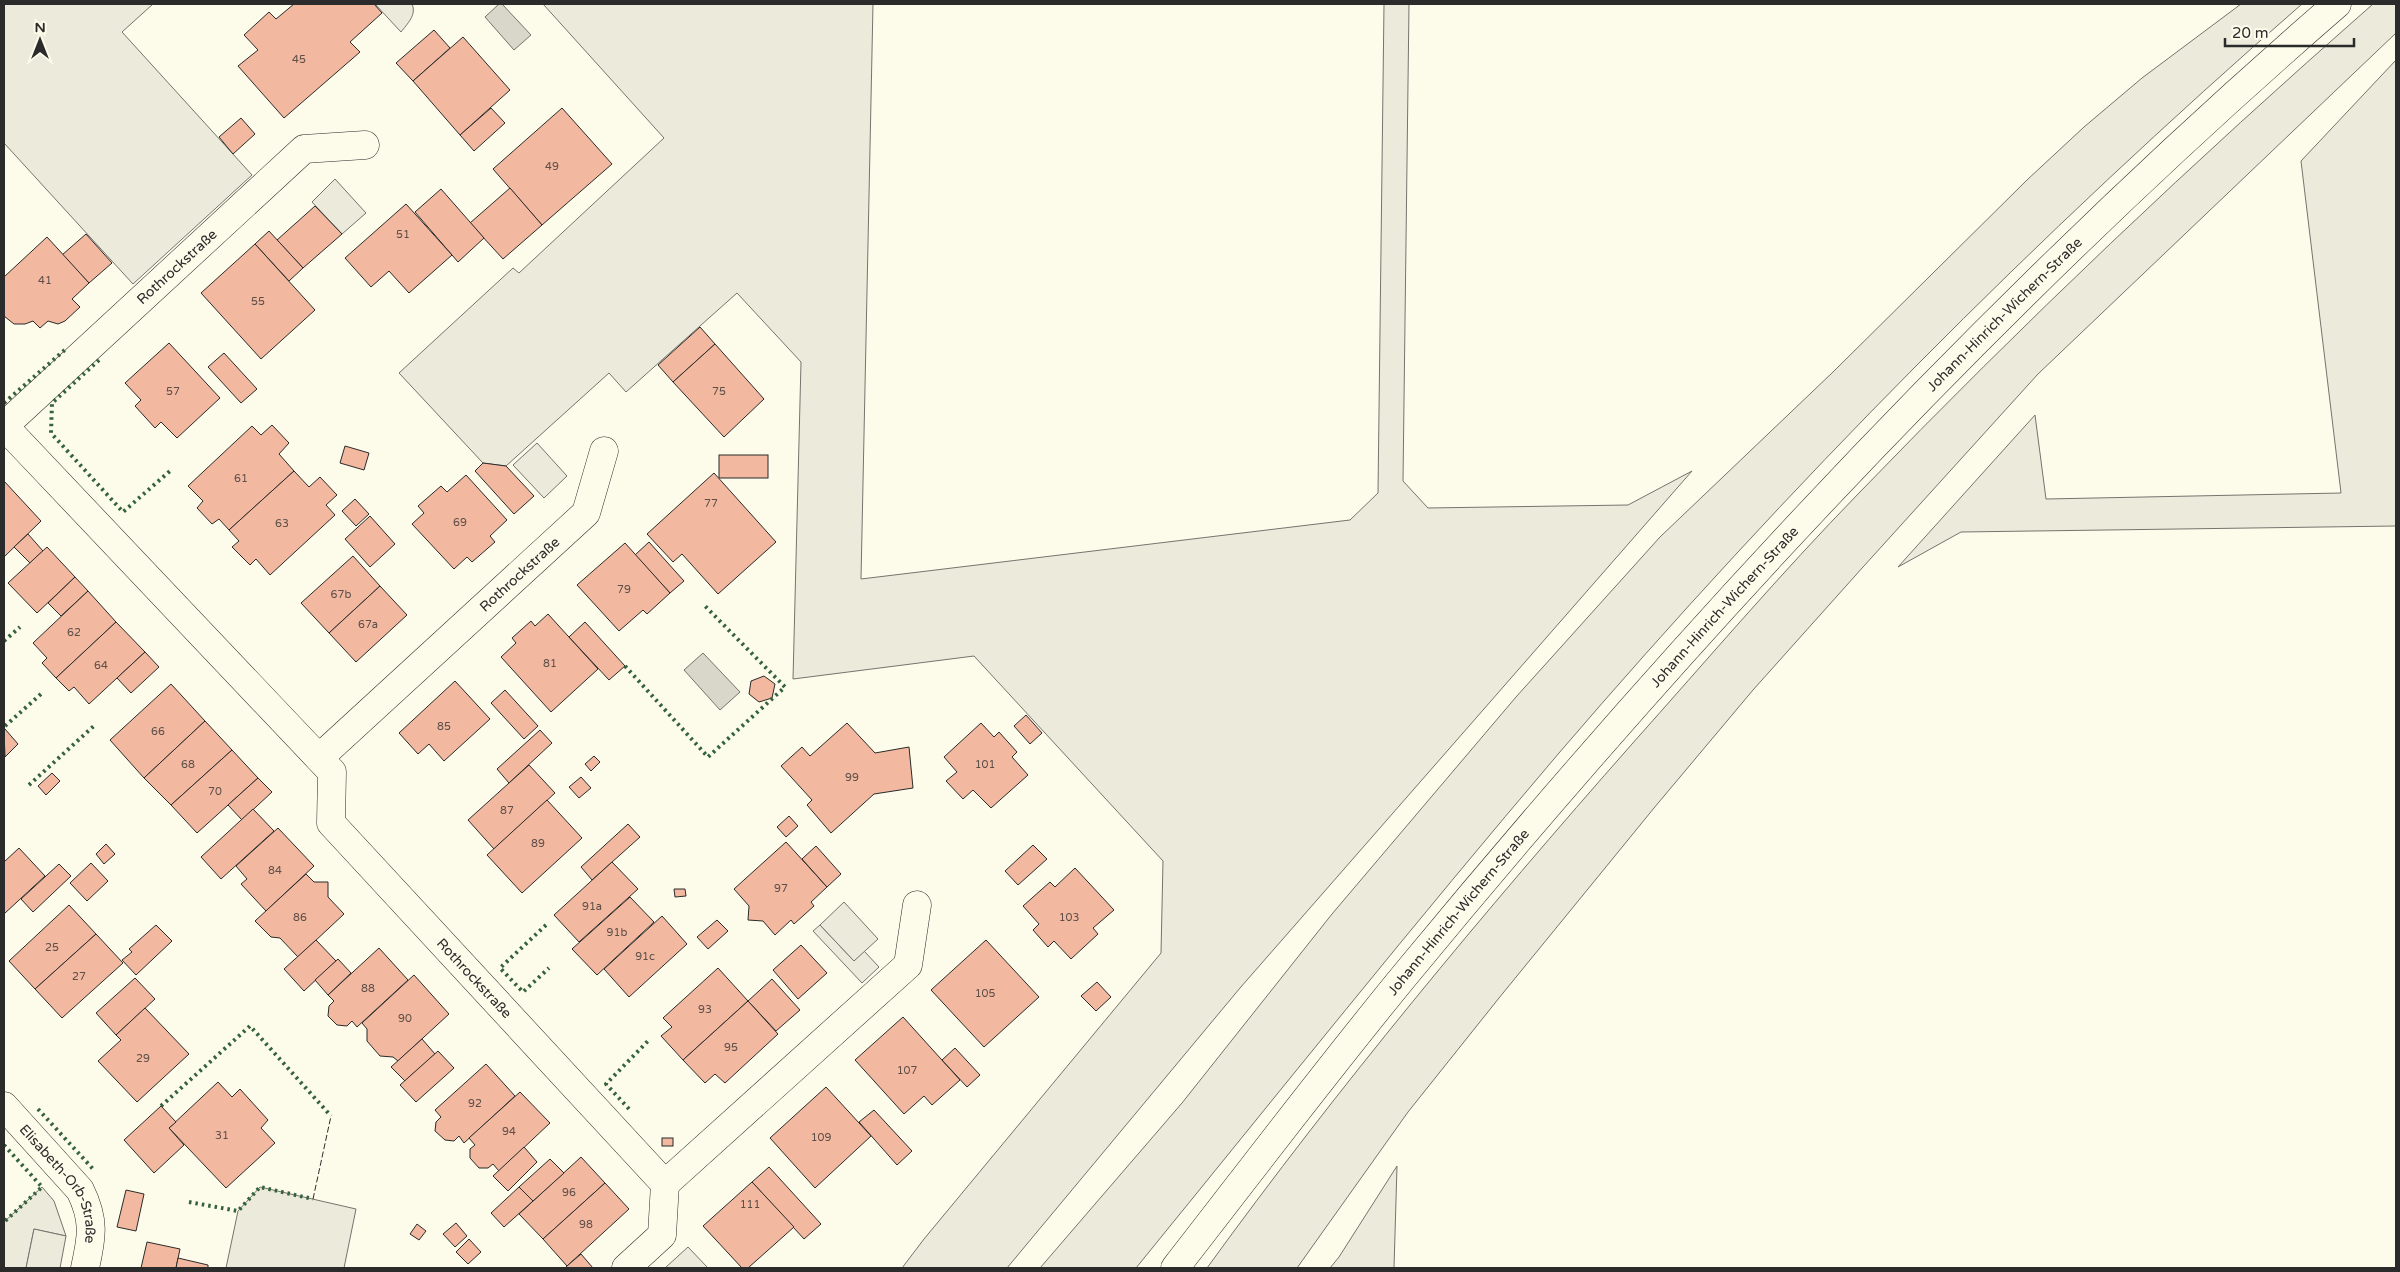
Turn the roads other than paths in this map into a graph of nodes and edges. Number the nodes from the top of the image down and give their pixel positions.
1 (2338, 4) edge
2 (365, 145) dead end
3 (4, 426) edge
4 (604, 451) dead end
5 (319, 758) junction
6 (917, 905) dead end
7 (4, 1106) edge
8 (665, 1184) junction
9 (85, 1268) edge
10 (626, 1268) edge
11 (1175, 1268) edge

1 - 11 street, Johann-Hinrich-Wichern-Straße
2 - 3 street, Rothrockstraße
3 - 5 street, Rothrockstraße
4 - 5 street, Rothrockstraße
5 - 8 street, Rothrockstraße
6 - 8 street
7 - 9 street, Elisabeth-Orb-Straße
8 - 10 street

